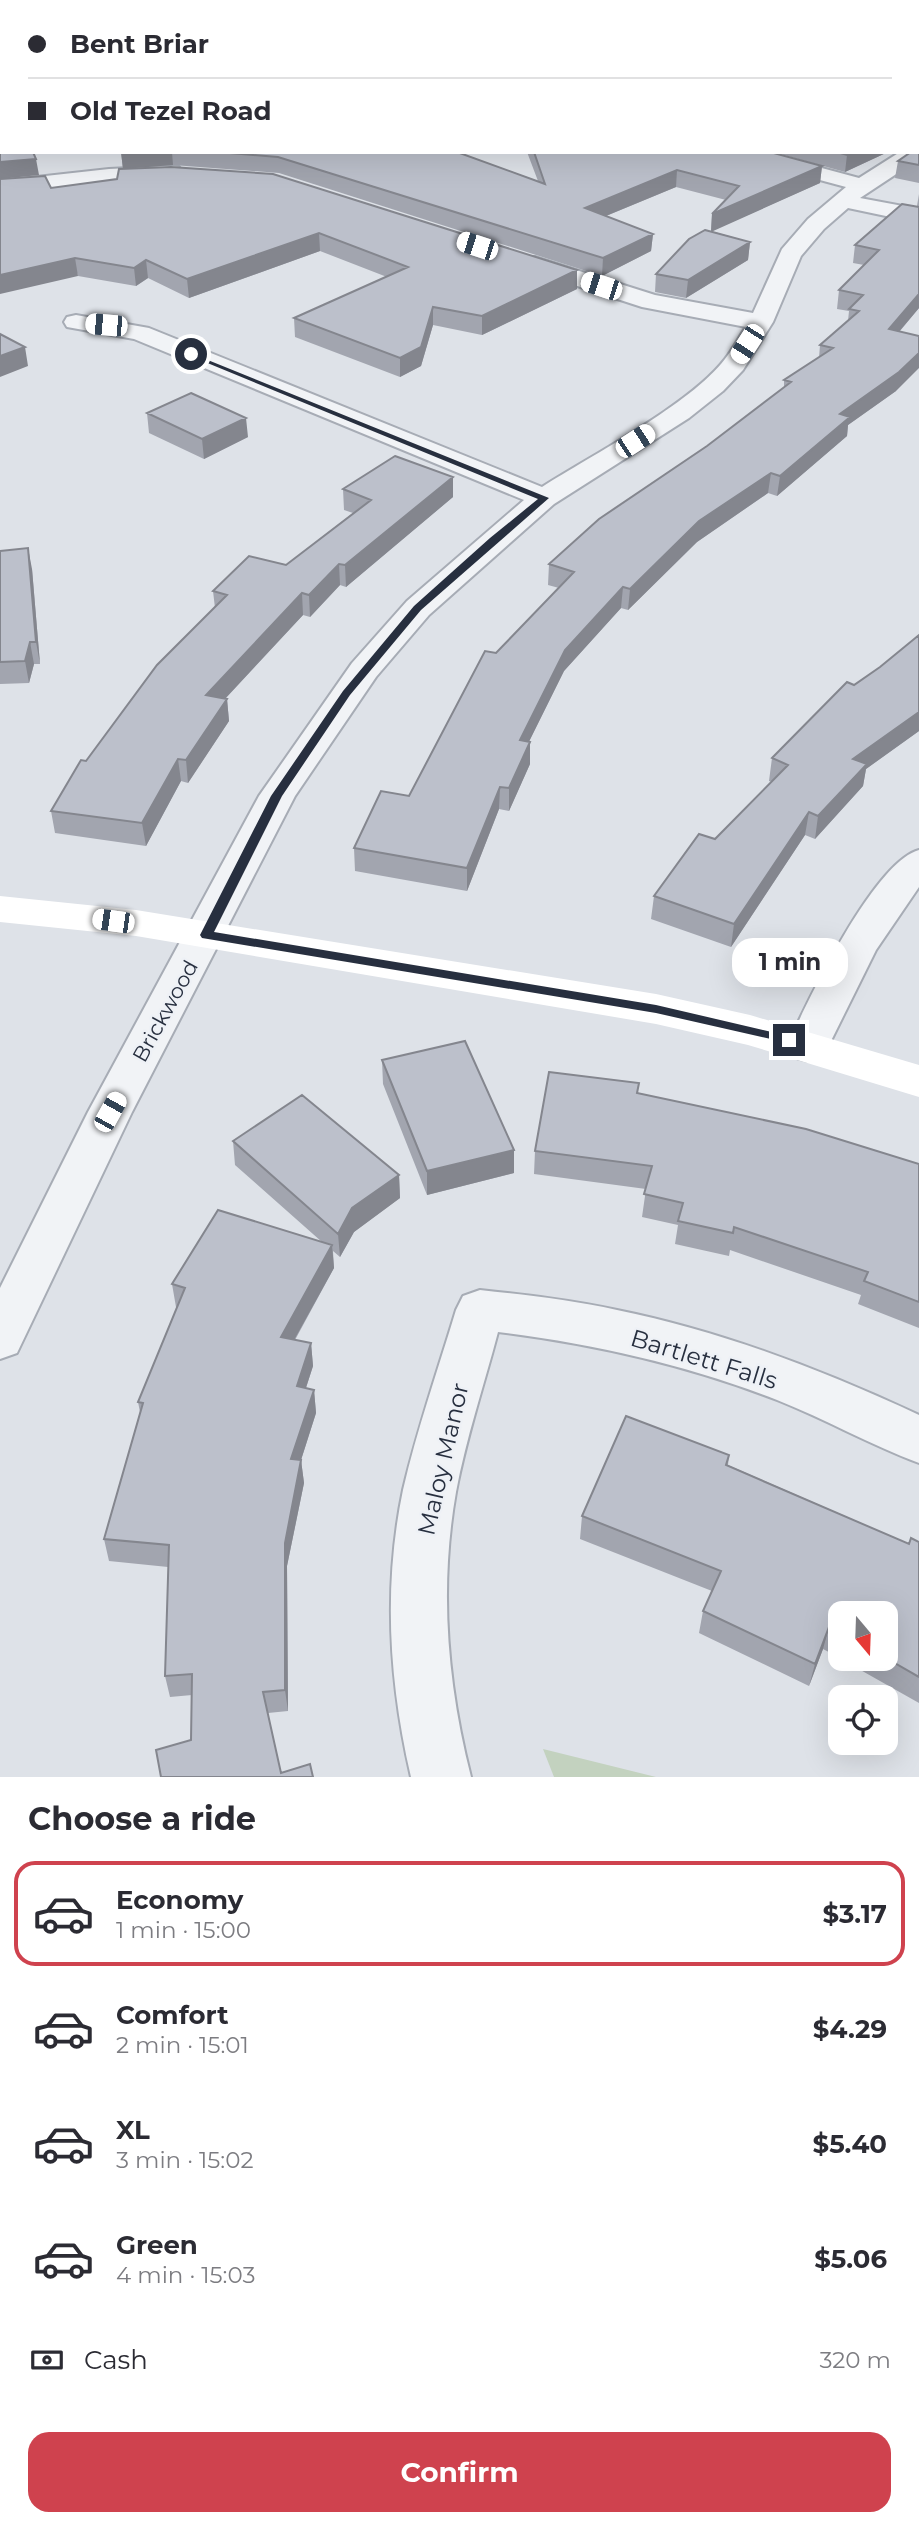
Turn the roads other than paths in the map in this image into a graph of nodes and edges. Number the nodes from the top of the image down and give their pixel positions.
1 (743, 154) edge
2 (912, 154) edge
3 (189, 173) edge
4 (0, 188) edge
5 (853, 193) junction
6 (919, 216) edge
7 (509, 256) edge
8 (76, 322) dead end
9 (761, 323) junction
10 (544, 498) junction
11 (919, 862) edge
12 (0, 909) edge
13 (206, 935) junction
14 (808, 1046) junction
15 (919, 1081) edge
16 (480, 1310) joint
17 (0, 1338) edge
18 (919, 1440) edge
19 (440, 1777) edge

1 - 5 street
2 - 5 street, Brickwood
3 - 4 street
5 - 6 street
5 - 9 street, Brickwood
7 - 9 street
8 - 10 street
9 - 10 street, Brickwood
10 - 13 street, Brickwood
11 - 14 street
12 - 13 street
13 - 14 street
13 - 17 street, Brickwood
14 - 15 street
16 - 18 street, Bartlett Falls
16 - 19 street, Maloy Manor

